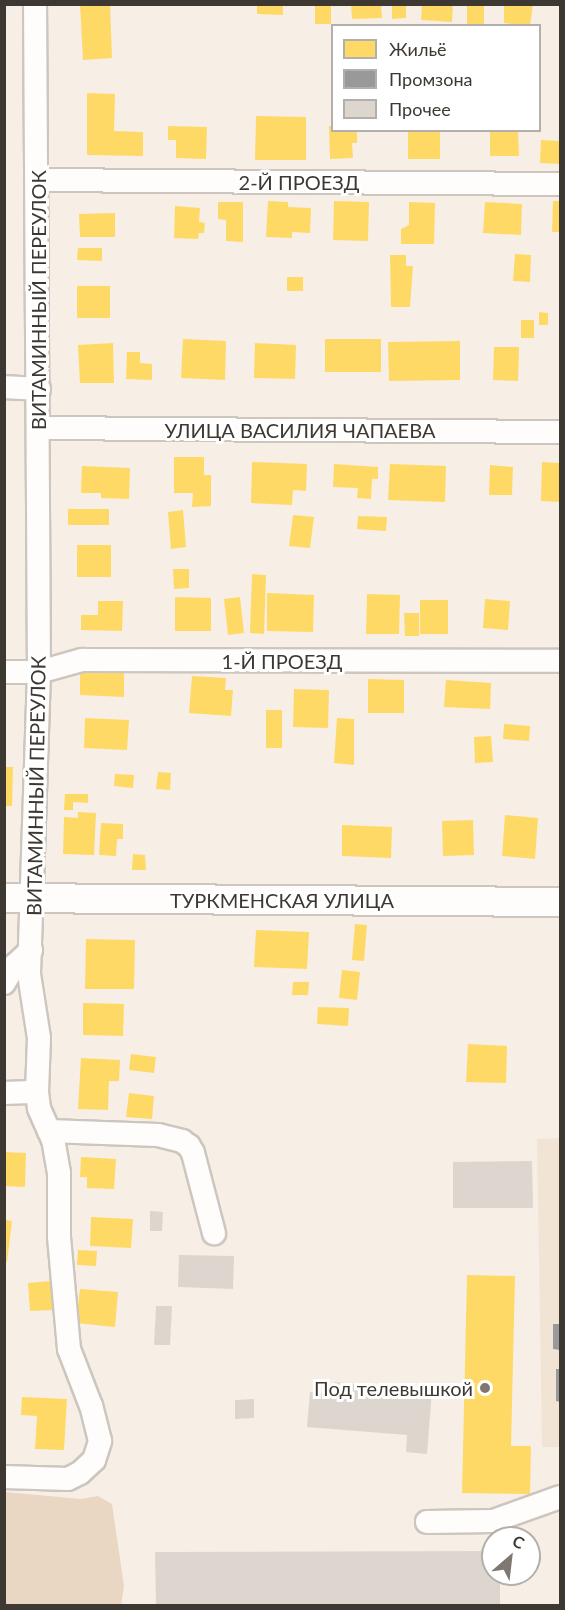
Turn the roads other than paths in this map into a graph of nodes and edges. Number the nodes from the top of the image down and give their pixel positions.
1 (35, 4) edge
2 (37, 180) junction
3 (561, 184) edge
4 (4, 387) edge
5 (39, 389) junction
6 (39, 428) junction
7 (561, 432) edge
8 (561, 661) edge
9 (4, 672) edge
10 (39, 672) junction
11 (4, 898) edge
12 (34, 898) junction
13 (561, 902) edge
14 (31, 950) junction
15 (4, 983) edge
16 (37, 1092) junction
17 (4, 1093) edge
18 (49, 1131) junction
19 (214, 1233) dead end
20 (4, 1477) edge
21 (561, 1497) edge
22 (427, 1522) dead end

1 - 2 street, ВИТАМИННЫЙ ПЕРЕУЛОК
2 - 3 street, 2-Й ПРОЕЗД
2 - 5 street, ВИТАМИННЫЙ ПЕРЕУЛОК
4 - 5 street
5 - 6 street, ВИТАМИННЫЙ ПЕРЕУЛОК
6 - 7 street, УЛИЦА ВАСИЛИЯ ЧАПАЕВА
6 - 10 street, ВИТАМИННЫЙ ПЕРЕУЛОК
8 - 10 street, 1-Й ПРОЕЗД
9 - 10 street, 1-Й ПРОЕЗД
10 - 12 street, ВИТАМИННЫЙ ПЕРЕУЛОК
11 - 12 main road, ТУРКМЕНСКАЯ УЛИЦА
12 - 13 main road, ТУРКМЕНСКАЯ УЛИЦА
12 - 14 street, ВИТАМИННЫЙ ПЕРЕУЛОК
14 - 15 street
14 - 16 street, ВИТАМИННЫЙ ПЕРЕУЛОК
16 - 17 street
16 - 18 street, ВИТАМИННЫЙ ПЕРЕУЛОК
18 - 19 street
18 - 20 street, ВИТАМИННЫЙ ПЕРЕУЛОК
21 - 22 street

